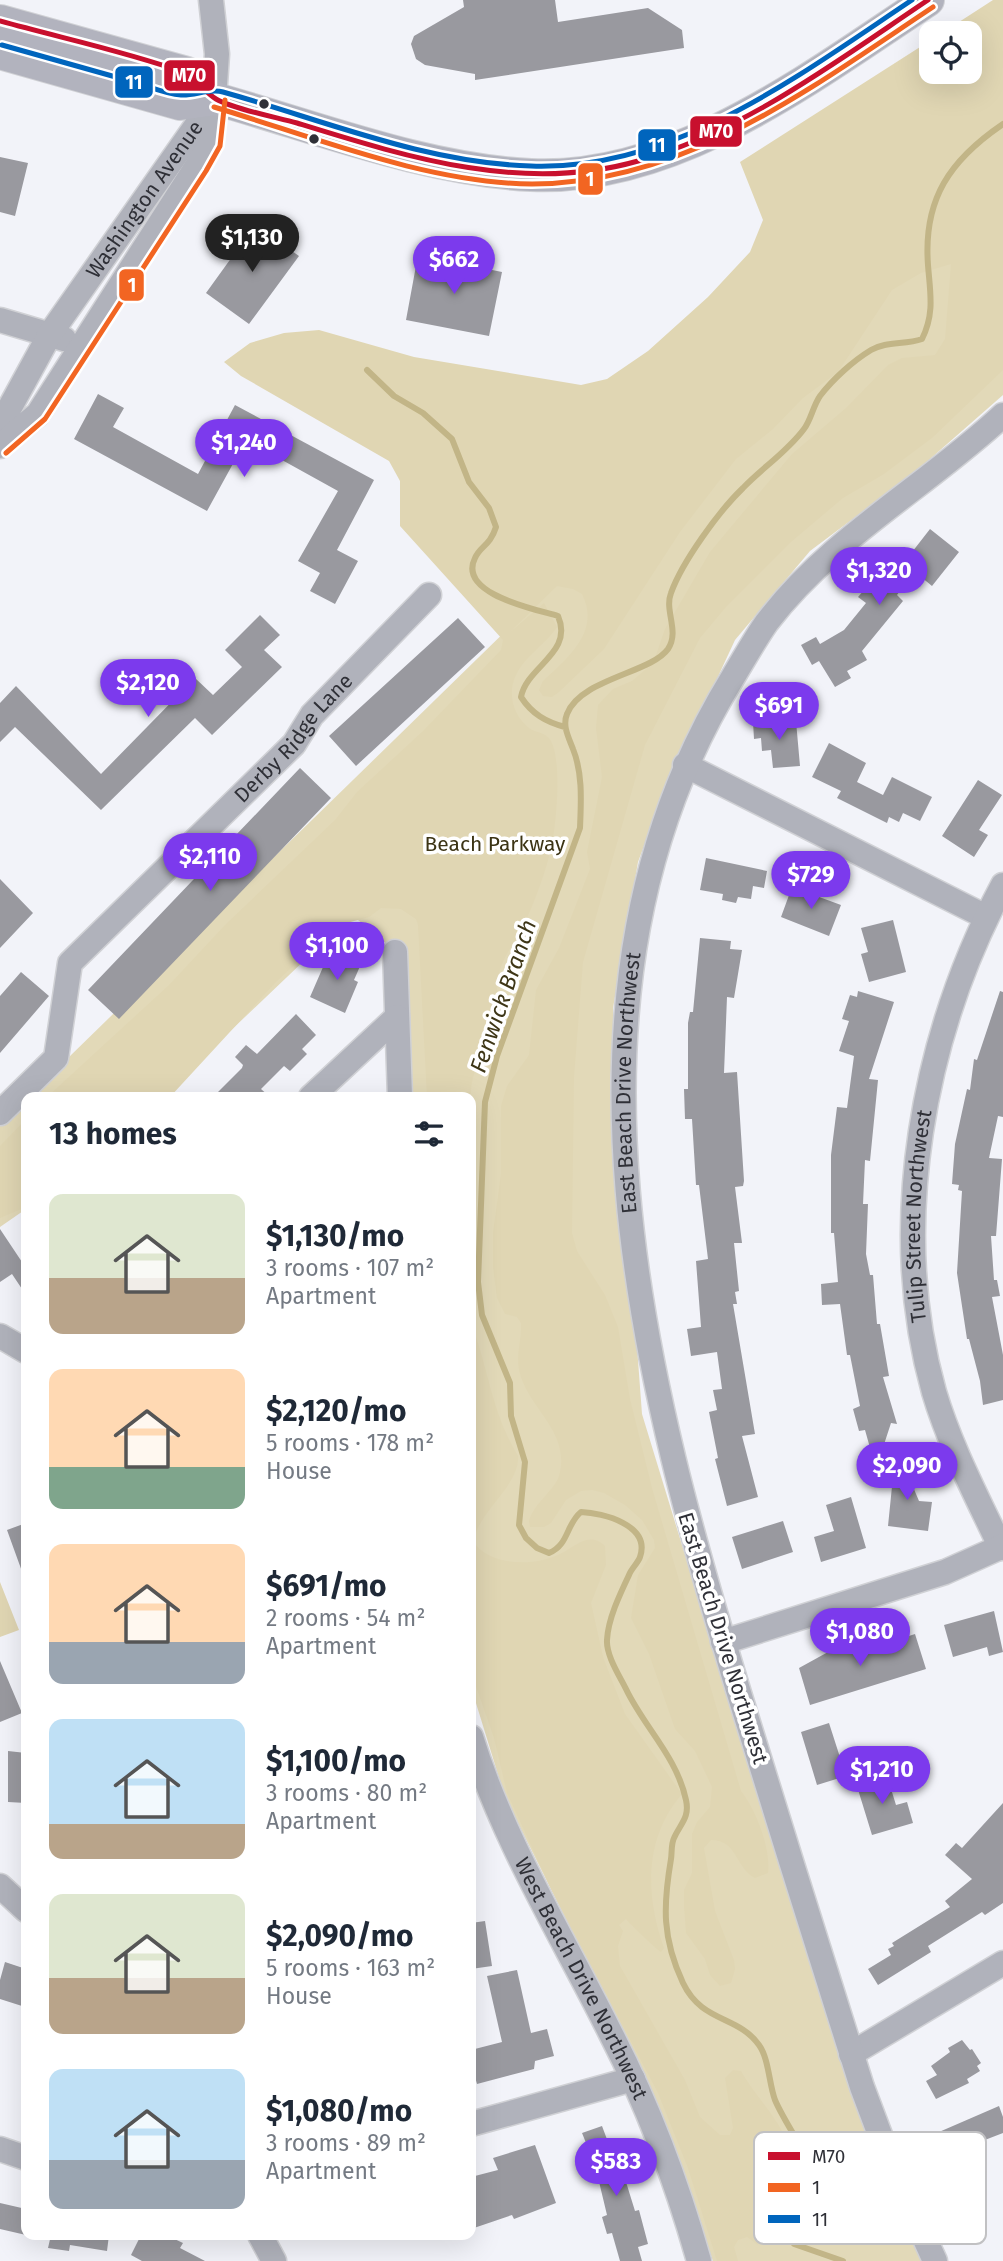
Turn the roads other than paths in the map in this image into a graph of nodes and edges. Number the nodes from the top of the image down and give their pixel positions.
1 (211, 0) edge
2 (928, 0) edge
3 (0, 21) edge
4 (0, 53) edge
5 (216, 99) junction
6 (0, 320) edge
7 (50, 334) junction
8 (81, 346) junction
9 (1003, 415) edge
10 (0, 446) edge
11 (429, 595) dead end
12 (685, 765) junction
13 (1003, 884) edge
14 (986, 917) junction
15 (395, 952) dead end
16 (397, 1017) junction
17 (21, 1092) edge
18 (21, 1092) edge
19 (316, 1092) edge
20 (400, 1092) edge
21 (0, 1113) edge
22 (0, 1336) edge
23 (21, 1348) edge
24 (1002, 1547) edge
25 (723, 1642) junction
26 (476, 1749) edge
27 (0, 1886) edge
28 (21, 1905) edge
29 (1003, 1963) edge
30 (852, 2054) junction
31 (633, 2079) junction
32 (476, 2123) edge
33 (879, 2132) edge
34 (0, 2149) edge
35 (21, 2156) edge
36 (263, 2240) edge
37 (927, 2244) edge
38 (274, 2261) edge
39 (699, 2261) edge
40 (935, 2261) edge

1 - 5 street
2 - 5 main road
3 - 5 main road
4 - 5 main road
5 - 7 street, Washington Avenue
5 - 8 street, Washington Avenue
6 - 7 street
7 - 8 street
7 - 10 street, Washington Avenue
8 - 10 street, Washington Avenue
9 - 12 street, East Beach Drive Northwest
11 - 18 street, Derby Ridge Lane
12 - 14 street
12 - 25 street, East Beach Drive Northwest
13 - 14 street, Tulip Street Northwest
14 - 24 street, Tulip Street Northwest
15 - 16 street
16 - 19 street
16 - 20 street
17 - 21 street, Derby Ridge Lane
22 - 23 street
24 - 25 street
25 - 30 street, East Beach Drive Northwest
26 - 31 street, West Beach Drive Northwest
27 - 28 street
29 - 30 street
30 - 33 street, East Beach Drive Northwest
31 - 32 street
31 - 39 street, West Beach Drive Northwest
34 - 35 street
36 - 38 street
37 - 40 street, East Beach Drive Northwest

